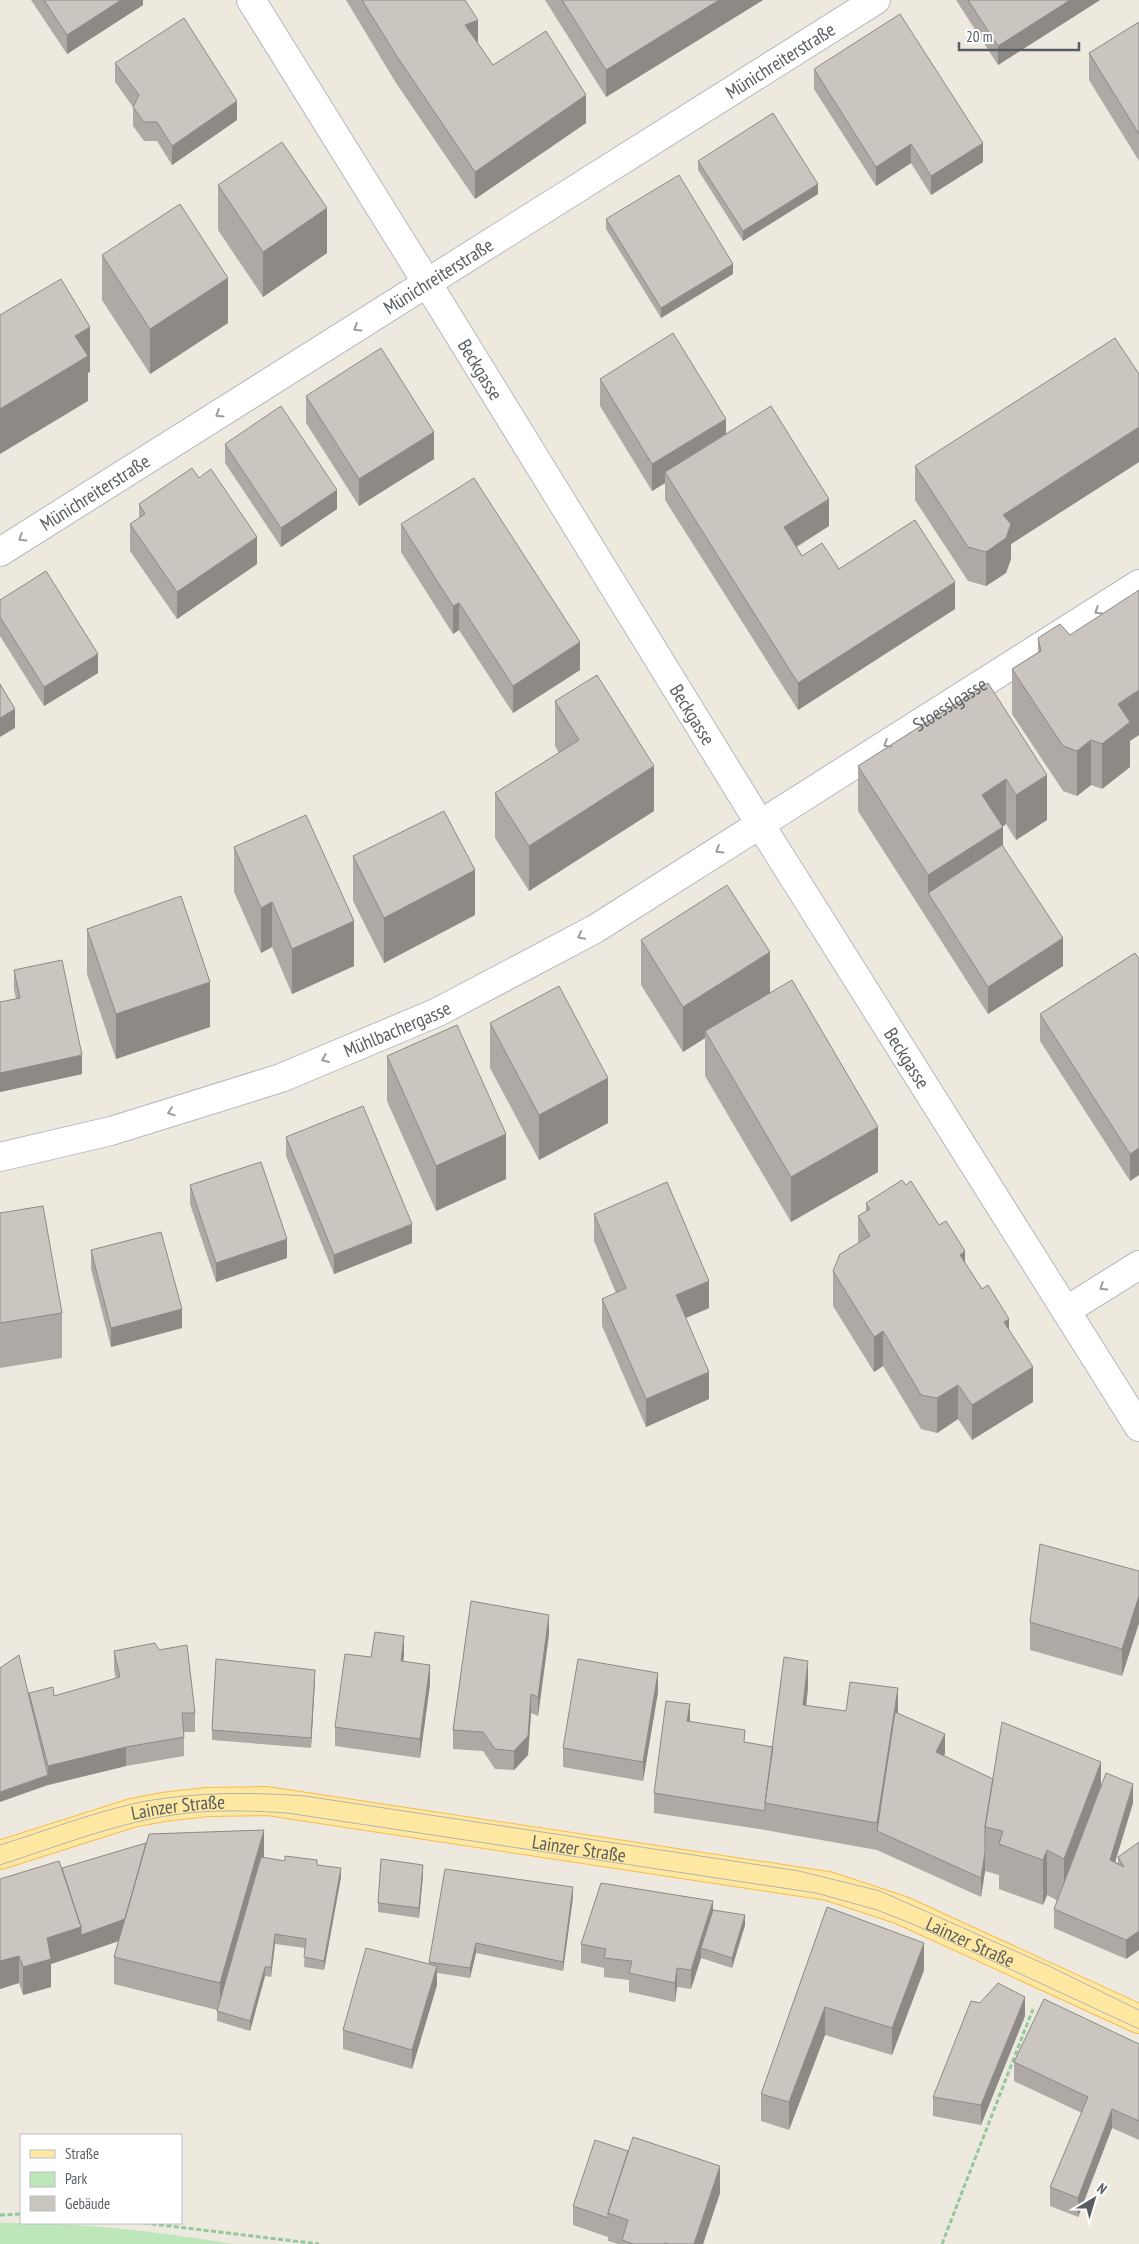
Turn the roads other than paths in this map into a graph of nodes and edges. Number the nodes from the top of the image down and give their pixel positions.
1 (251, 0) edge
2 (876, 0) edge
3 (428, 283) junction
4 (0, 552) edge
5 (1139, 584) edge
6 (760, 824) junction
7 (0, 1157) edge
8 (1139, 1265) edge
9 (1067, 1310) junction
10 (1139, 1428) edge
11 (0, 1855) edge
12 (1139, 2019) edge

1 - 3 street, Beckgasse
2 - 3 street, Münichreiterstraße
3 -> 4 street, Münichreiterstraße
3 - 6 street, Beckgasse
5 -> 6 street, Stoesslgasse
6 -> 7 street, Mühlbachergasse
6 - 9 street, Beckgasse
8 -> 9 street
9 - 10 street, Beckgasse
11 - 12 main road, Lainzer Straße

